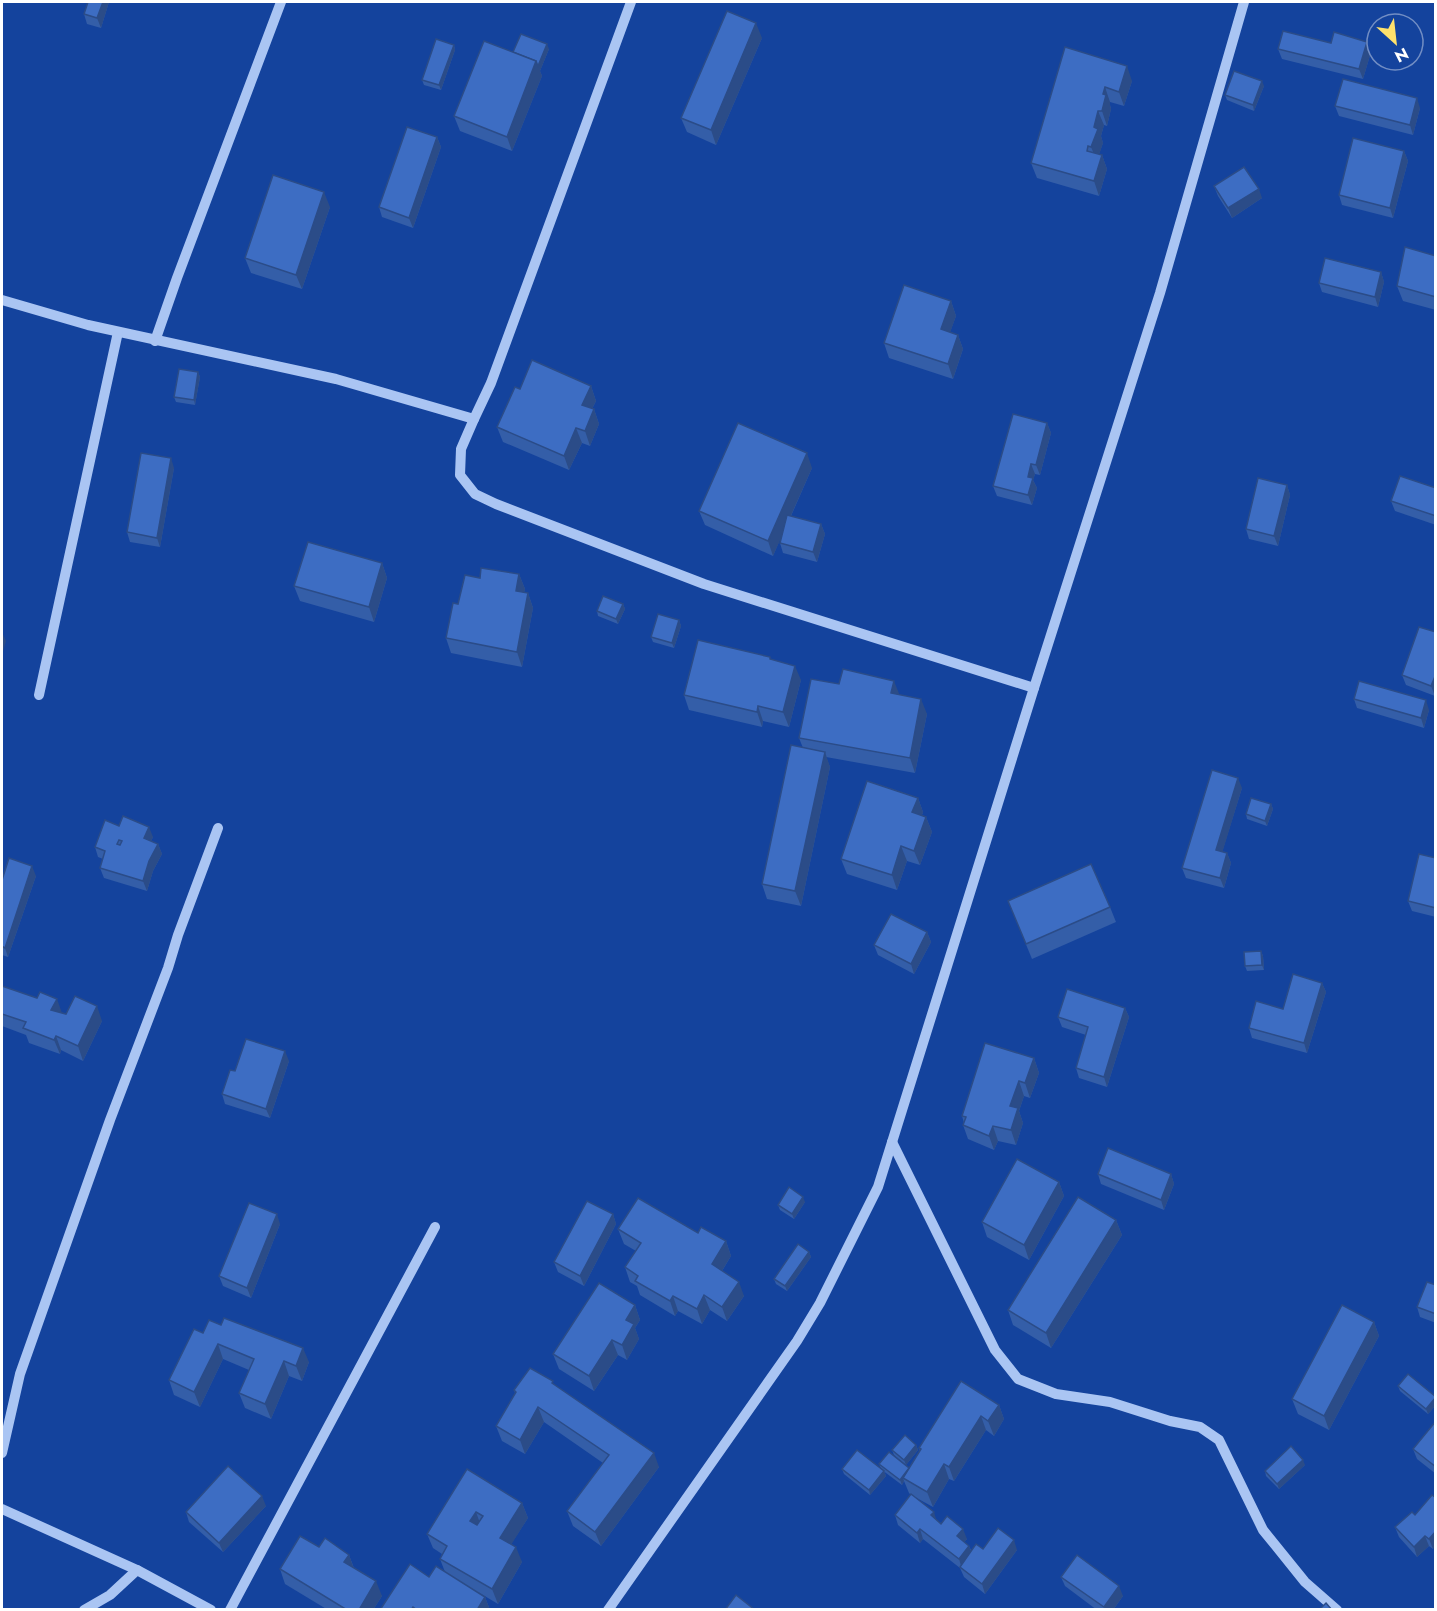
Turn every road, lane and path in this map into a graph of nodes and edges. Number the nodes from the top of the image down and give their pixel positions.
1 (281, 2) edge
2 (630, 2) edge
3 (1244, 2) edge
4 (2, 300) edge
5 (118, 332) junction
6 (155, 341) junction
7 (474, 419) junction
8 (1034, 688) junction
9 (39, 695) dead end
10 (218, 828) dead end
11 (892, 1142) junction
12 (435, 1227) dead end
13 (2, 1453) edge
14 (2, 1509) edge
15 (137, 1570) junction
16 (84, 1610) edge
17 (211, 1610) edge
18 (230, 1610) edge
19 (608, 1610) edge
20 (1338, 1610) edge

1 - 6 street
2 - 7 street
3 - 8 street
4 - 5 street
5 - 6 street
5 - 9 street
6 - 7 street
7 - 8 street
8 - 11 street
10 - 13 street
11 - 19 street
11 - 20 street
12 - 18 street
14 - 15 street
15 - 16 street
15 - 17 street

